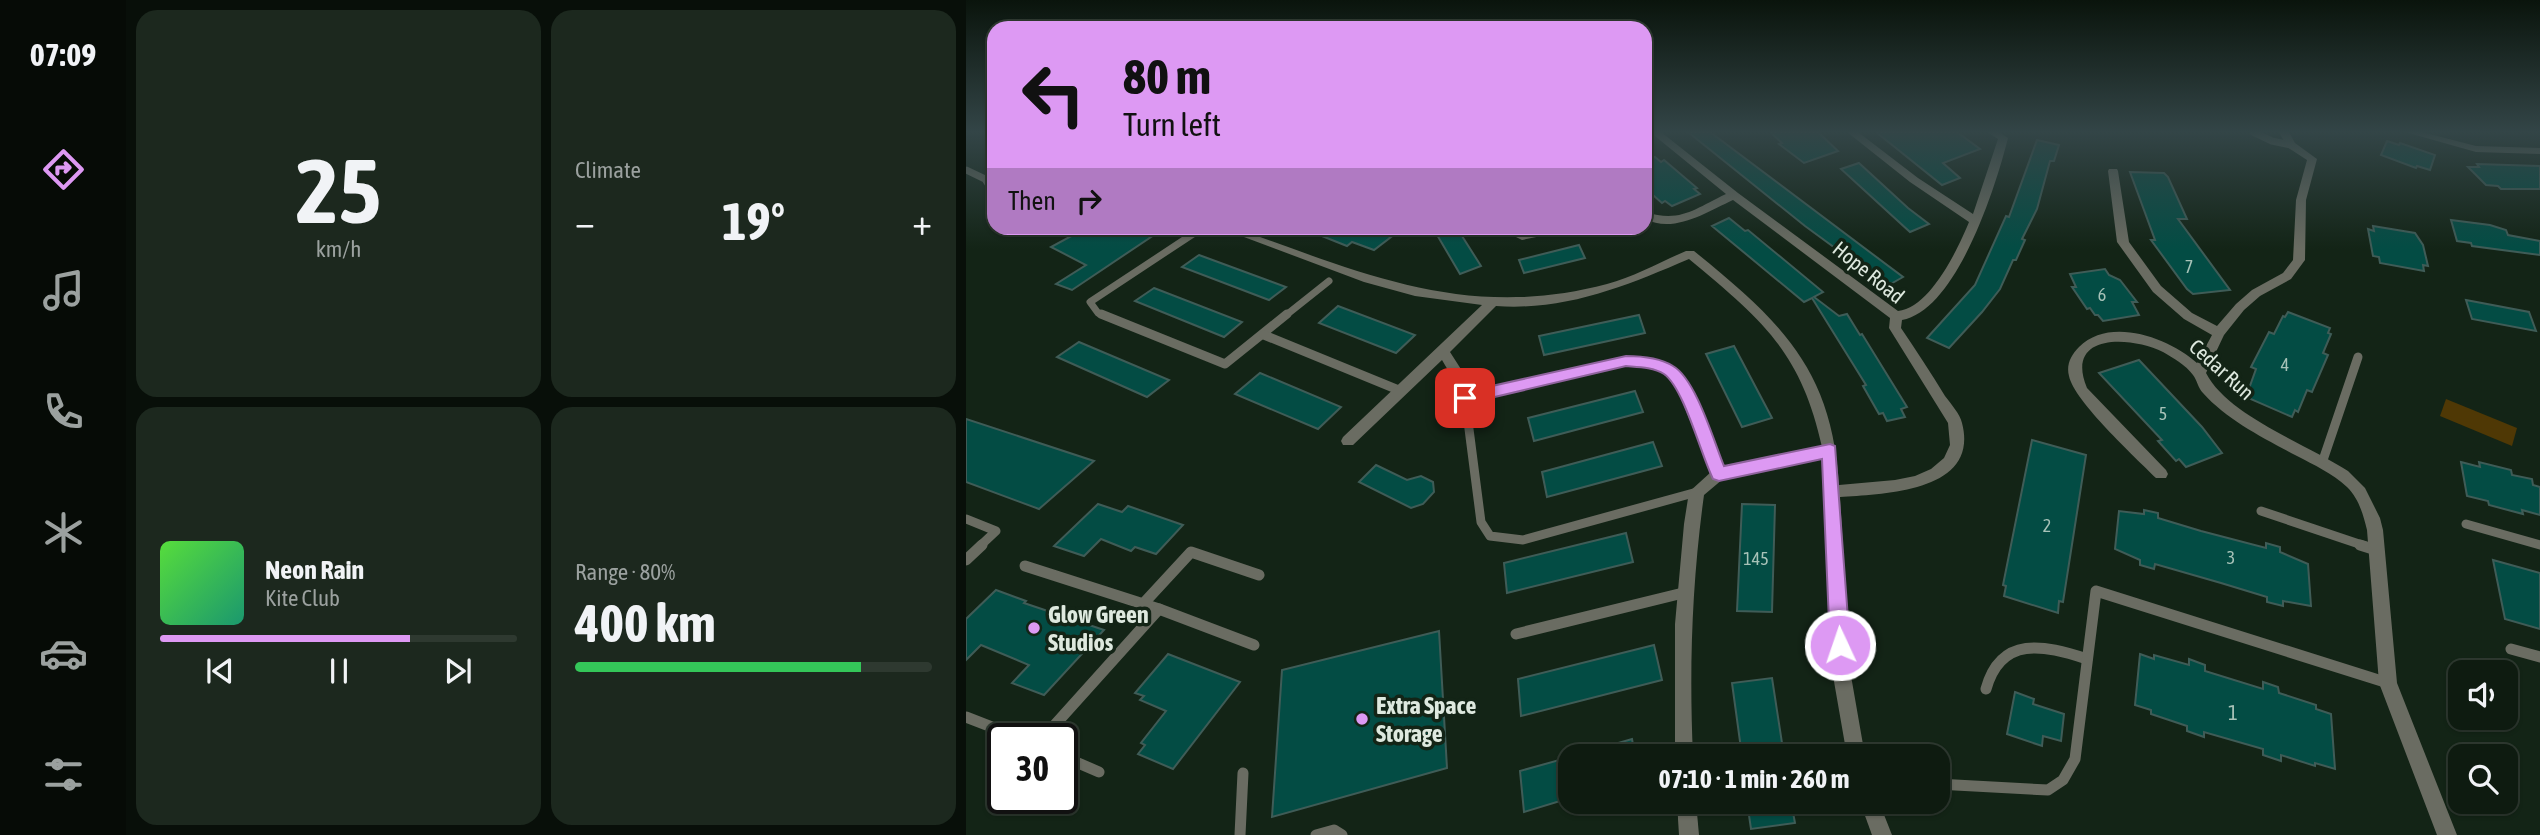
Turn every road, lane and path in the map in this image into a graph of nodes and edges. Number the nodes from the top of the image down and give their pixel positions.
1 (968, 171) edge
2 (1704, 171) edge
3 (1902, 171) edge
4 (1995, 171) edge
5 (2113, 171) dead end
6 (2309, 171) edge
7 (987, 182) edge
8 (1734, 195) junction
9 (1652, 219) edge
10 (1975, 221) junction
11 (1191, 235) edge
12 (1246, 235) edge
13 (1329, 281) dead end
14 (1492, 303) junction
15 (1896, 316) junction
16 (2219, 333) junction
17 (1264, 335) junction
18 (1443, 351) junction
19 (2358, 357) dead end
20 (2199, 373) junction
21 (1401, 391) junction
22 (1465, 398) junction
23 (1348, 441) dead end
24 (1830, 451) junction
25 (2322, 463) junction
26 (1719, 474) junction
27 (2161, 474) dead end
28 (1697, 492) junction
29 (1832, 492) junction
30 (2261, 511) dead end
31 (966, 519) edge
32 (2466, 524) dead end
33 (2540, 545) edge
34 (2376, 550) junction
35 (966, 559) edge
36 (1025, 566) dead end
37 (1259, 575) dead end
38 (1686, 592) junction
39 (1143, 604) junction
40 (1159, 609) junction
41 (1516, 634) dead end
42 (1254, 645) dead end
43 (2511, 649) dead end
44 (2540, 657) edge
45 (2087, 659) junction
46 (2388, 683) junction
47 (1986, 689) dead end
48 (966, 716) edge
49 (1056, 723) edge
50 (987, 725) edge
51 (1683, 744) edge
52 (1854, 744) edge
53 (1078, 763) edge
54 (1099, 772) dead end
55 (1243, 773) dead end
56 (1950, 785) edge
57 (1688, 814) edge
58 (1874, 814) edge
59 (1240, 835) edge
60 (1316, 835) edge
61 (1342, 835) edge
62 (1689, 835) edge
63 (1882, 835) edge
64 (2447, 835) edge

1 - 7 lane
2 - 8 street, Hope Road
3 - 10 street
4 - 10 street
5 - 16 street
6 - 16 street
8 - 9 street
8 - 15 street, Hope Road
10 - 15 street
11 - 17 lane
12 - 14 street
13 - 17 lane
14 - 18 street
14 - 24 street
15 - 29 street, Hope Road
16 - 20 street
17 - 21 lane
18 - 21 street
18 - 22 street
19 - 25 lane
20 - 25 street, Cedar Run
20 - 27 street, Cedar Run
21 - 23 street
22 - 26 street
22 - 28 lane
24 - 26 street
24 - 29 street
25 - 34 street, Cedar Run
26 - 28 street
28 - 38 street
29 - 52 street
30 - 34 lane
31 - 35 lane
32 - 33 lane
34 - 46 street, Cedar Run
36 - 39 lane
37 - 39 lane
38 - 41 lane
38 - 51 street
39 - 40 lane
40 - 42 lane
40 - 49 lane
43 - 44 lane
45 - 46 lane
45 - 47 lane
45 - 56 lane
46 - 64 street, Cedar Run
48 - 50 lane
53 - 54 lane
55 - 59 lane
57 - 62 street
58 - 63 street
60 - 61 lane

